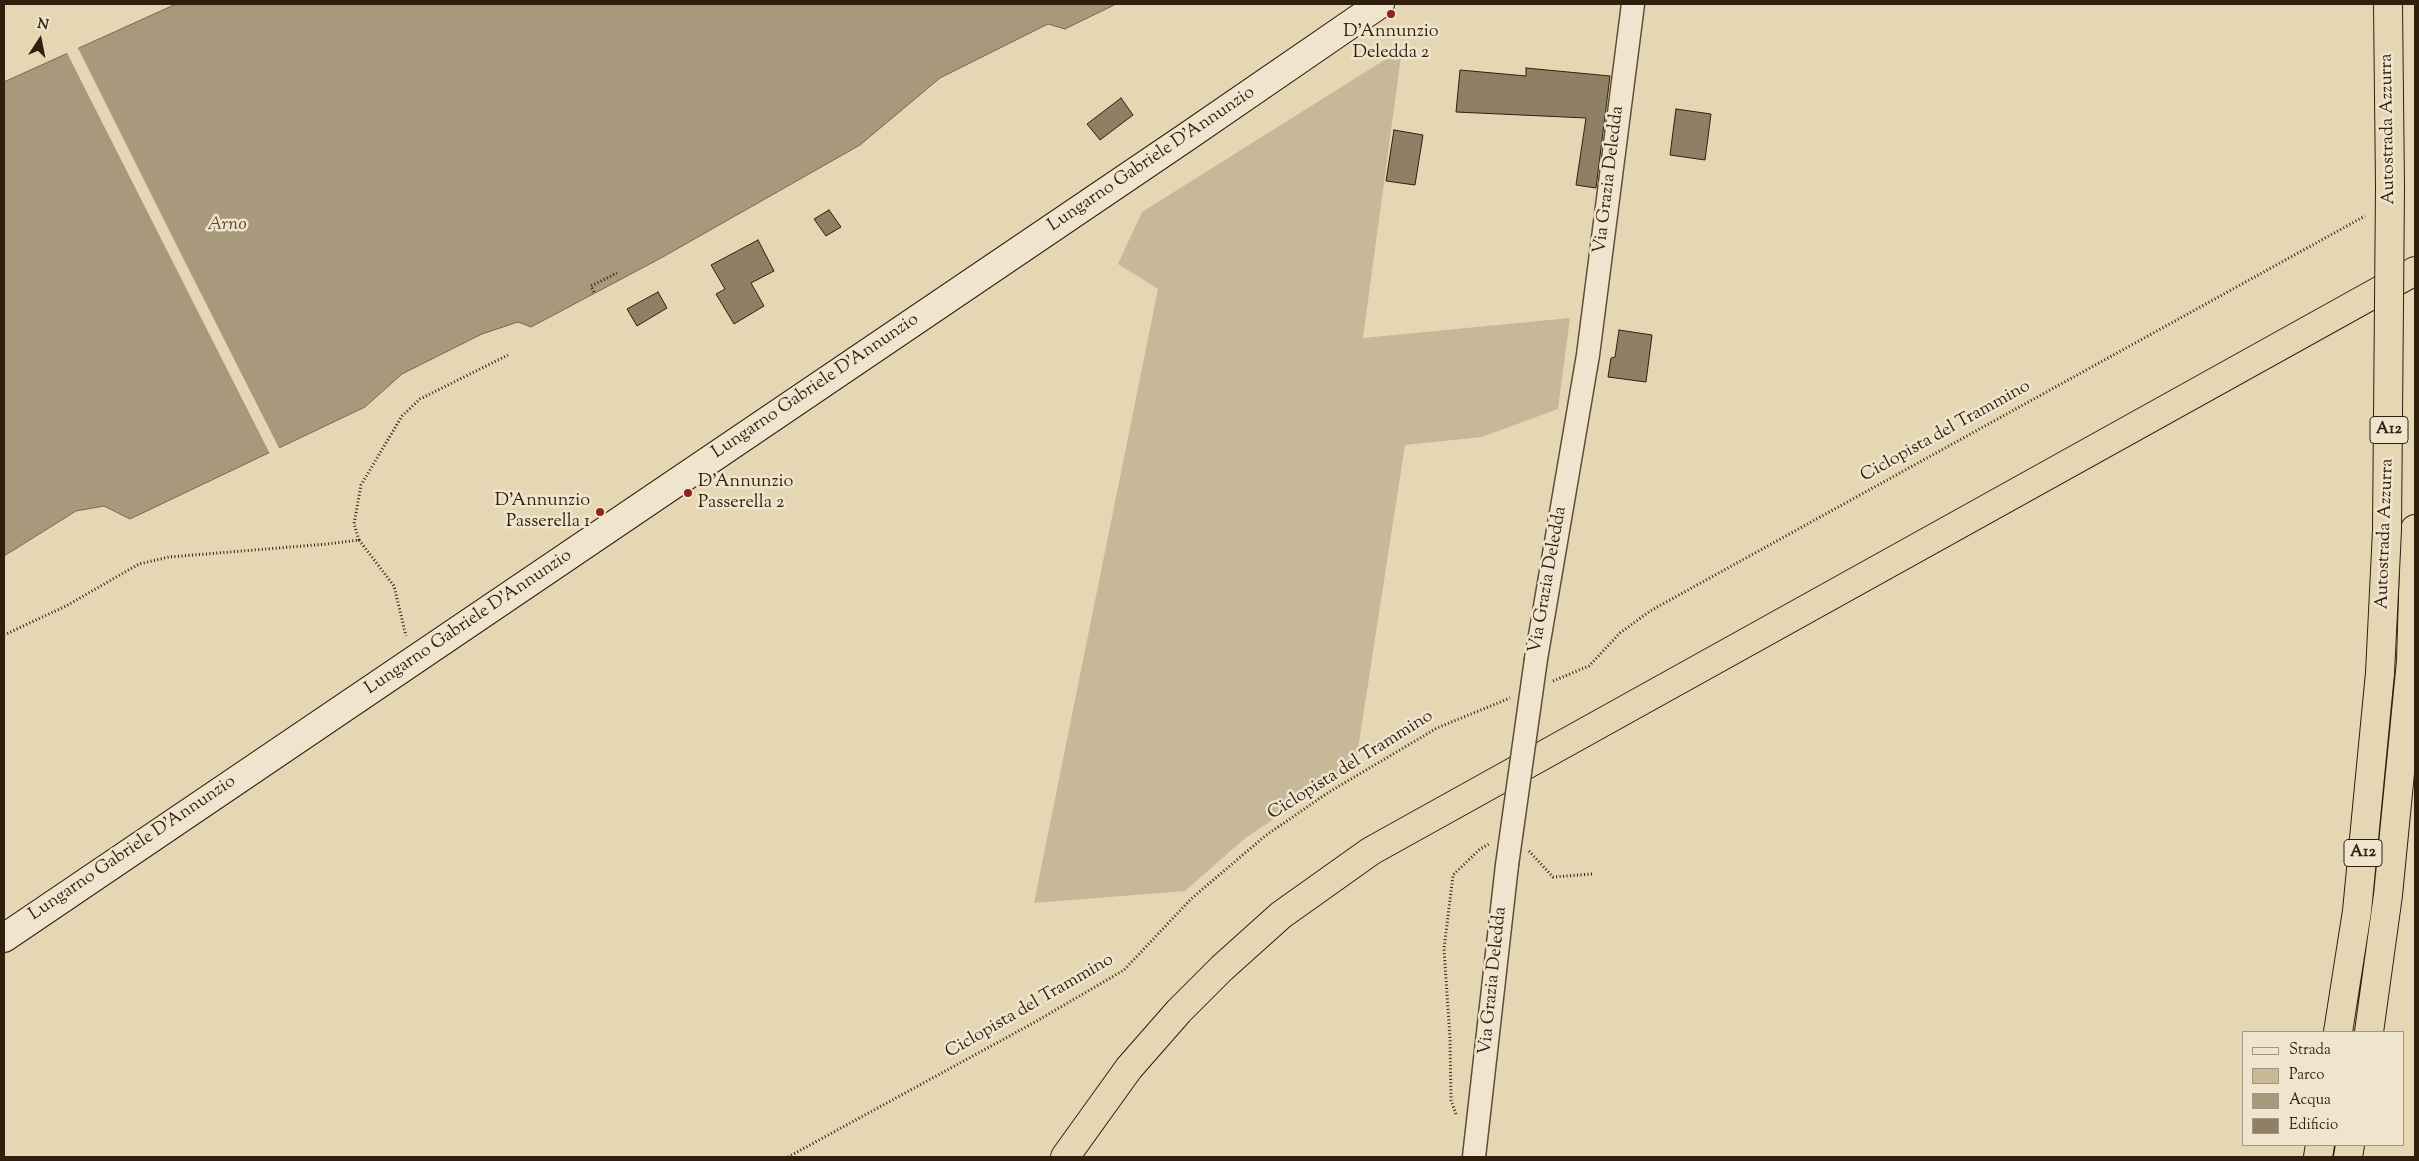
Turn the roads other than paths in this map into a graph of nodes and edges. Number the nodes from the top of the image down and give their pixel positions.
1 (1380, 4) edge
2 (1633, 4) edge
3 (2388, 4) edge
4 (2415, 271) edge
5 (2415, 529) edge
6 (4, 938) edge
7 (2338, 1031) edge
8 (2368, 1031) edge
9 (1064, 1157) edge
10 (1474, 1157) edge

1 - 6 main road, Lungarno Gabriele D'Annunzio
2 - 10 street, Via Grazia Deledda, bridge
3 - 7 highway, Autostrada Azzurra / A12, bridge
4 - 9 highway
5 - 8 highway, Autostrada Azzurra / A12

